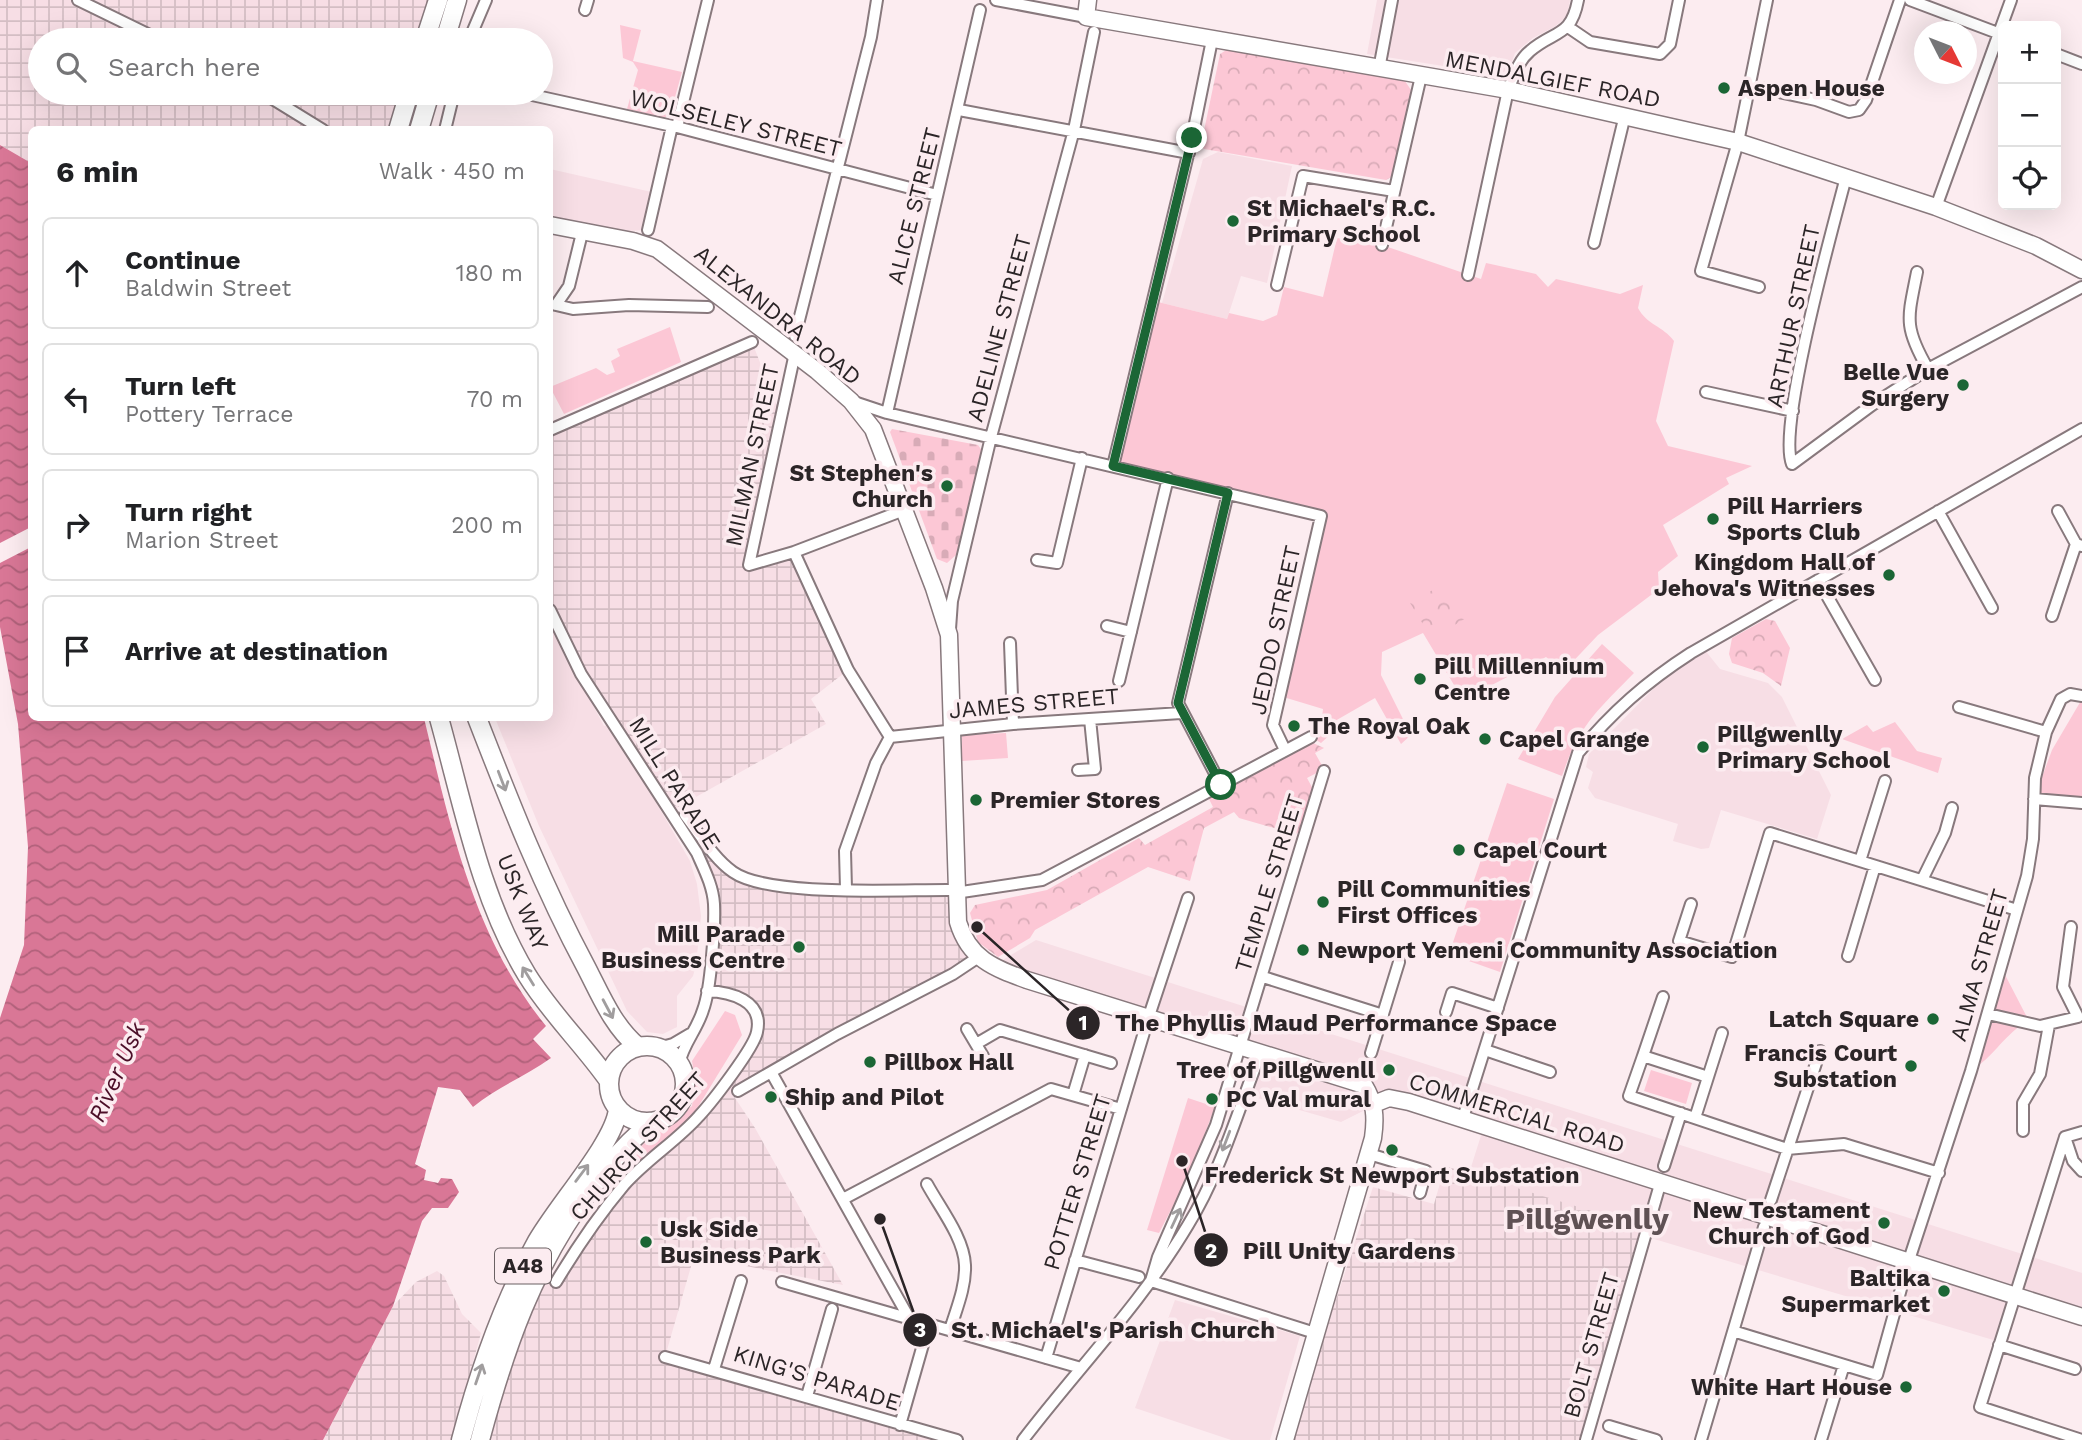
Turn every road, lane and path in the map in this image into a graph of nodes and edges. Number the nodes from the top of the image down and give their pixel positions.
1 (78, 0) edge
2 (438, 0) edge
3 (457, 0) edge
4 (486, 0) edge
5 (708, 0) edge
6 (877, 0) edge
7 (996, 0) edge
8 (1088, 0) edge
9 (1392, 0) edge
10 (1578, 0) edge
11 (1679, 0) edge
12 (1767, 0) edge
13 (1900, 0) edge
14 (1910, 0) edge
15 (2011, 0) edge
16 (981, 10) dead end
17 (1086, 17) junction
18 (2005, 21) edge
19 (1568, 27) junction
20 (135, 28) edge
21 (429, 28) edge
22 (449, 28) edge
23 (474, 28) edge
24 (1094, 32) dead end
25 (1998, 33) edge
26 (1212, 40) junction
27 (1998, 42) edge
28 (2061, 56) edge
29 (2082, 64) edge
30 (1379, 69) junction
31 (1421, 76) junction
32 (1747, 85) junction
33 (1508, 90) junction
34 (553, 100) edge
35 (282, 105) edge
36 (405, 105) edge
37 (426, 105) edge
38 (451, 105) edge
39 (959, 110) junction
40 (1625, 115) junction
41 (316, 126) edge
42 (399, 126) edge
43 (420, 126) edge
44 (446, 126) edge
45 (674, 127) junction
46 (1074, 130) junction
47 (1738, 142) junction
48 (1189, 153) junction
49 (835, 170) junction
50 (1846, 177) junction
51 (1394, 191) junction
52 (937, 195) junction
53 (1936, 207) junction
54 (553, 226) edge
55 (648, 230) dead end
56 (583, 233) junction
57 (1594, 243) dead end
58 (1382, 245) dead end
59 (2082, 270) edge
60 (1917, 272) dead end
61 (1468, 275) dead end
62 (1277, 285) dead end
63 (1759, 287) dead end
64 (2082, 287) edge
65 (553, 307) edge
66 (708, 307) dead end
67 (795, 336) dead end
68 (752, 342) dead end
69 (795, 353) junction
70 (1928, 369) junction
71 (1706, 392) dead end
72 (851, 401) junction
73 (1793, 411) junction
74 (887, 413) junction
75 (553, 429) edge
76 (2082, 429) edge
77 (991, 437) junction
78 (1082, 458) junction
79 (1113, 466) junction
80 (1168, 478) junction
81 (1228, 493) junction
82 (904, 510) junction
83 (1938, 511) junction
84 (2058, 511) dead end
85 (2079, 545) edge
86 (794, 552) junction
87 (1037, 561) dead end
88 (1818, 580) junction
89 (1992, 608) dead end
90 (553, 616) edge
91 (2052, 616) dead end
92 (1107, 626) dead end
93 (1131, 632) junction
94 (949, 635) junction
95 (1010, 643) dead end
96 (1875, 680) dead end
97 (1119, 681) dead end
98 (2082, 696) edge
99 (1959, 707) dead end
100 (1181, 713) junction
101 (1090, 719) junction
102 (440, 721) edge
103 (478, 721) edge
104 (1013, 724) junction
105 (950, 731) junction
106 (2046, 733) junction
107 (890, 737) junction
108 (1311, 737) dead end
109 (1285, 750) junction
110 (1078, 770) dead end
111 (1324, 771) dead end
112 (1885, 781) dead end
113 (1221, 785) junction
114 (2034, 799) junction
115 (2082, 803) edge
116 (1952, 808) dead end
117 (685, 815) dead end
118 (1860, 861) junction
119 (1875, 866) junction
120 (1922, 880) junction
121 (846, 889) junction
122 (955, 891) junction
123 (1188, 898) dead end
124 (1691, 904) dead end
125 (2017, 910) junction
126 (2071, 927) dead end
127 (1848, 956) dead end
128 (977, 958) junction
129 (1399, 962) dead end
130 (1263, 977) junction
131 (707, 991) junction
132 (1663, 997) dead end
133 (1498, 1007) junction
134 (1446, 1012) dead end
135 (1987, 1014) junction
136 (1382, 1015) junction
137 (1148, 1018) junction
138 (2080, 1020) edge
139 (2049, 1025) junction
140 (967, 1029) dead end
141 (693, 1032) junction
142 (1722, 1033) dead end
143 (976, 1044) junction
144 (638, 1047) junction
145 (1241, 1047) junction
146 (658, 1048) junction
147 (1485, 1050) junction
148 (1820, 1051) dead end
149 (1371, 1053) dead end
150 (1260, 1054) junction
151 (1084, 1055) junction
152 (983, 1056) dead end
153 (1643, 1056) junction
154 (1111, 1063) dead end
155 (679, 1064) junction
156 (771, 1072) junction
157 (1550, 1072) dead end
158 (1708, 1077) junction
159 (609, 1081) junction
160 (738, 1091) dead end
161 (1073, 1095) junction
162 (1374, 1104) junction
163 (618, 1109) junction
164 (1121, 1109) junction
165 (1681, 1113) junction
166 (1462, 1118) junction
167 (1695, 1118) junction
168 (655, 1121) junction
169 (2024, 1131) dead end
170 (2082, 1132) edge
171 (2065, 1138) junction
172 (1787, 1149) junction
173 (1369, 1154) junction
174 (2082, 1171) edge
175 (1939, 1173) junction
176 (1662, 1174) junction
177 (927, 1184) dead end
178 (1420, 1193) dead end
179 (843, 1199) junction
180 (1771, 1200) dead end
181 (1765, 1227) dead end
182 (1075, 1260) junction
183 (1909, 1260) junction
184 (1139, 1277) dead end
185 (741, 1281) dead end
186 (1151, 1281) junction
187 (556, 1282) dead end
188 (782, 1282) dead end
189 (2015, 1294) junction
190 (832, 1309) dead end
191 (2082, 1317) edge
192 (909, 1318) junction
193 (950, 1330) junction
194 (1736, 1332) junction
195 (926, 1334) dead end
196 (1315, 1334) junction
197 (1999, 1345) junction
198 (665, 1357) dead end
199 (1046, 1358) junction
200 (1844, 1365) junction
201 (1081, 1368) junction
202 (714, 1369) junction
203 (2075, 1369) dead end
204 (807, 1396) junction
205 (900, 1425) junction
206 (1609, 1426) dead end
207 (461, 1440) edge
208 (480, 1440) edge
209 (957, 1440) edge
210 (1023, 1440) edge
211 (1285, 1440) edge
212 (1586, 1440) edge
213 (1656, 1440) edge
214 (1701, 1440) edge
215 (1821, 1440) edge
216 (2082, 1440) edge

1 - 20 street
2 - 21 main road
3 - 22 main road
4 - 23 street
5 - 45 street
6 - 49 street, MILMAN STREET
7 - 17 street, MENDALGIEF ROAD
8 - 17 street
9 - 30 street
10 - 19 street
11 - 19 street
12 - 32 street
13 - 32 street
14 - 25 street
15 - 18 street
16 - 39 street, ALICE STREET
17 - 26 street, MENDALGIEF ROAD
19 - 33 street
24 - 46 street, ADELINE STREET
26 - 30 street, MENDALGIEF ROAD
26 - 48 street
27 - 53 street
28 - 29 street
30 - 31 street, MENDALGIEF ROAD
31 - 33 street, MENDALGIEF ROAD
31 - 51 street
32 - 47 street
33 - 40 street, MENDALGIEF ROAD
33 - 61 street
34 - 45 street, WOLSELEY STREET
35 - 41 street
36 - 42 main road
37 - 43 main road
38 - 44 street
39 - 46 street
39 - 52 street, ALICE STREET
40 - 47 street, MENDALGIEF ROAD
40 - 57 street
45 - 49 street, WOLSELEY STREET
45 - 55 street
46 - 48 street
46 - 77 street, ADELINE STREET
47 - 50 street, MENDALGIEF ROAD
47 - 63 street
48 - 79 street
49 - 52 street, WOLSELEY STREET
49 - 67 street, MILMAN STREET
50 - 53 street, MENDALGIEF ROAD
50 - 73 street, ARTHUR STREET
51 - 58 street
51 - 62 street
52 - 74 street, ALICE STREET
53 - 59 street, MENDALGIEF ROAD
54 - 56 street, ALEXANDRA ROAD
56 - 65 street
56 - 69 street, ALEXANDRA ROAD
60 - 70 street
64 - 70 street
65 - 66 street
68 - 75 street
69 - 72 street, ALEXANDRA ROAD
69 - 86 street, MILMAN STREET
70 - 73 street, ARTHUR STREET
71 - 73 street
72 - 74 street
72 - 82 street, ALEXANDRA ROAD
74 - 77 street
76 - 83 street
77 - 78 street
77 - 94 street, ADELINE STREET
78 - 79 street
78 - 87 street
79 - 80 street
80 - 81 street
80 - 93 street
81 - 100 street
81 - 109 street, JEDDO STREET
82 - 86 street
82 - 94 street, ALEXANDRA ROAD
83 - 88 street
83 - 89 street
84 - 85 street
85 - 91 street
86 - 107 street
88 - 96 street
88 - 133 street
90 - 131 street, MILL PARADE
92 - 93 street
93 - 97 street
94 - 105 street, ALEXANDRA ROAD
95 - 104 street
98 - 106 street, ALMA STREET
99 - 106 street
100 - 101 street, JAMES STREET
100 - 113 street
101 - 104 street, JAMES STREET
101 - 110 street
159 -> 102 main road, USK WAY
103 -> 144 main road, USK WAY
104 - 105 street, JAMES STREET
105 - 107 street, JAMES STREET
105 - 122 street, ALEXANDRA ROAD
106 - 114 street, ALMA STREET
107 - 121 street
108 - 109 street, MILL PARADE
109 - 113 street, MILL PARADE
111 - 130 street, TEMPLE STREET
112 - 118 street
113 - 122 street, MILL PARADE
114 - 115 street
114 - 125 street, ALMA STREET
116 - 120 street
117 - 121 street, MILL PARADE
118 - 119 street
118 - 124 street
119 - 120 street
119 - 127 street
120 - 125 street
121 - 122 street, MILL PARADE
122 - 128 street
123 - 137 street, POTTER STREET
125 - 135 street, ALMA STREET
126 - 138 street
128 - 137 street, COMMERCIAL ROAD
128 - 156 street, CHURCH STREET
129 - 136 street
130 - 136 street
130 - 145 street, TEMPLE STREET
131 - 141 street, MILL PARADE
131 - 187 street, CHURCH STREET
132 - 153 street
133 - 134 street
133 - 147 street
135 - 139 street
135 - 175 street, ALMA STREET
136 - 149 street
137 - 145 street, COMMERCIAL ROAD
137 - 164 street, POTTER STREET
138 - 139 street
139 - 169 street
140 - 143 street
141 - 146 street
141 - 155 street, MILL PARADE
142 - 158 street
143 - 151 street
143 - 152 street
144 - 146 main road
144 - 159 main road
145 - 150 street, COMMERCIAL ROAD
186 -> 145 street, TEMPLE STREET
146 - 155 main road
147 - 157 street
147 - 166 street
148 - 172 street
150 - 162 street, COMMERCIAL ROAD
150 -> 186 street
151 - 154 street
151 - 161 street
153 - 158 street
153 - 165 street
155 - 168 main road, A48
156 - 160 street, CHURCH STREET
156 - 179 street
158 - 167 street
159 - 163 main road
161 - 164 street
161 - 179 street
162 - 166 street, COMMERCIAL ROAD
162 - 173 street
163 - 168 main road
207 -> 163 main road, A48
164 - 182 street, POTTER STREET
165 - 167 street
165 - 176 street, BOLT STREET
166 - 176 street, COMMERCIAL ROAD
167 - 172 street
168 - 208 main road, A48
170 - 171 street
171 - 174 street
171 - 189 street
172 - 175 street
172 - 180 street
173 - 178 street
173 - 196 street
175 - 183 street, ALMA STREET
176 - 183 street, COMMERCIAL ROAD
176 - 212 street, BOLT STREET
177 - 193 street
179 - 192 street
181 - 194 street
182 - 184 street
182 - 199 street, POTTER STREET
183 - 189 street, COMMERCIAL ROAD
183 - 200 street, ALMA STREET
185 - 202 street
186 - 196 street
186 - 201 street
188 - 192 street
189 - 191 street, COMMERCIAL ROAD
189 - 197 street
190 - 204 street
192 - 193 street
193 - 199 street
194 - 200 street
194 - 214 street
195 - 205 street
196 - 211 street
197 - 203 street
197 - 216 street
198 - 202 street, KING'S PARADE
199 - 201 street
200 - 215 street
201 - 210 street
202 - 204 street, KING'S PARADE
204 - 205 street, KING'S PARADE
205 - 209 street, KING'S PARADE
206 - 213 street

